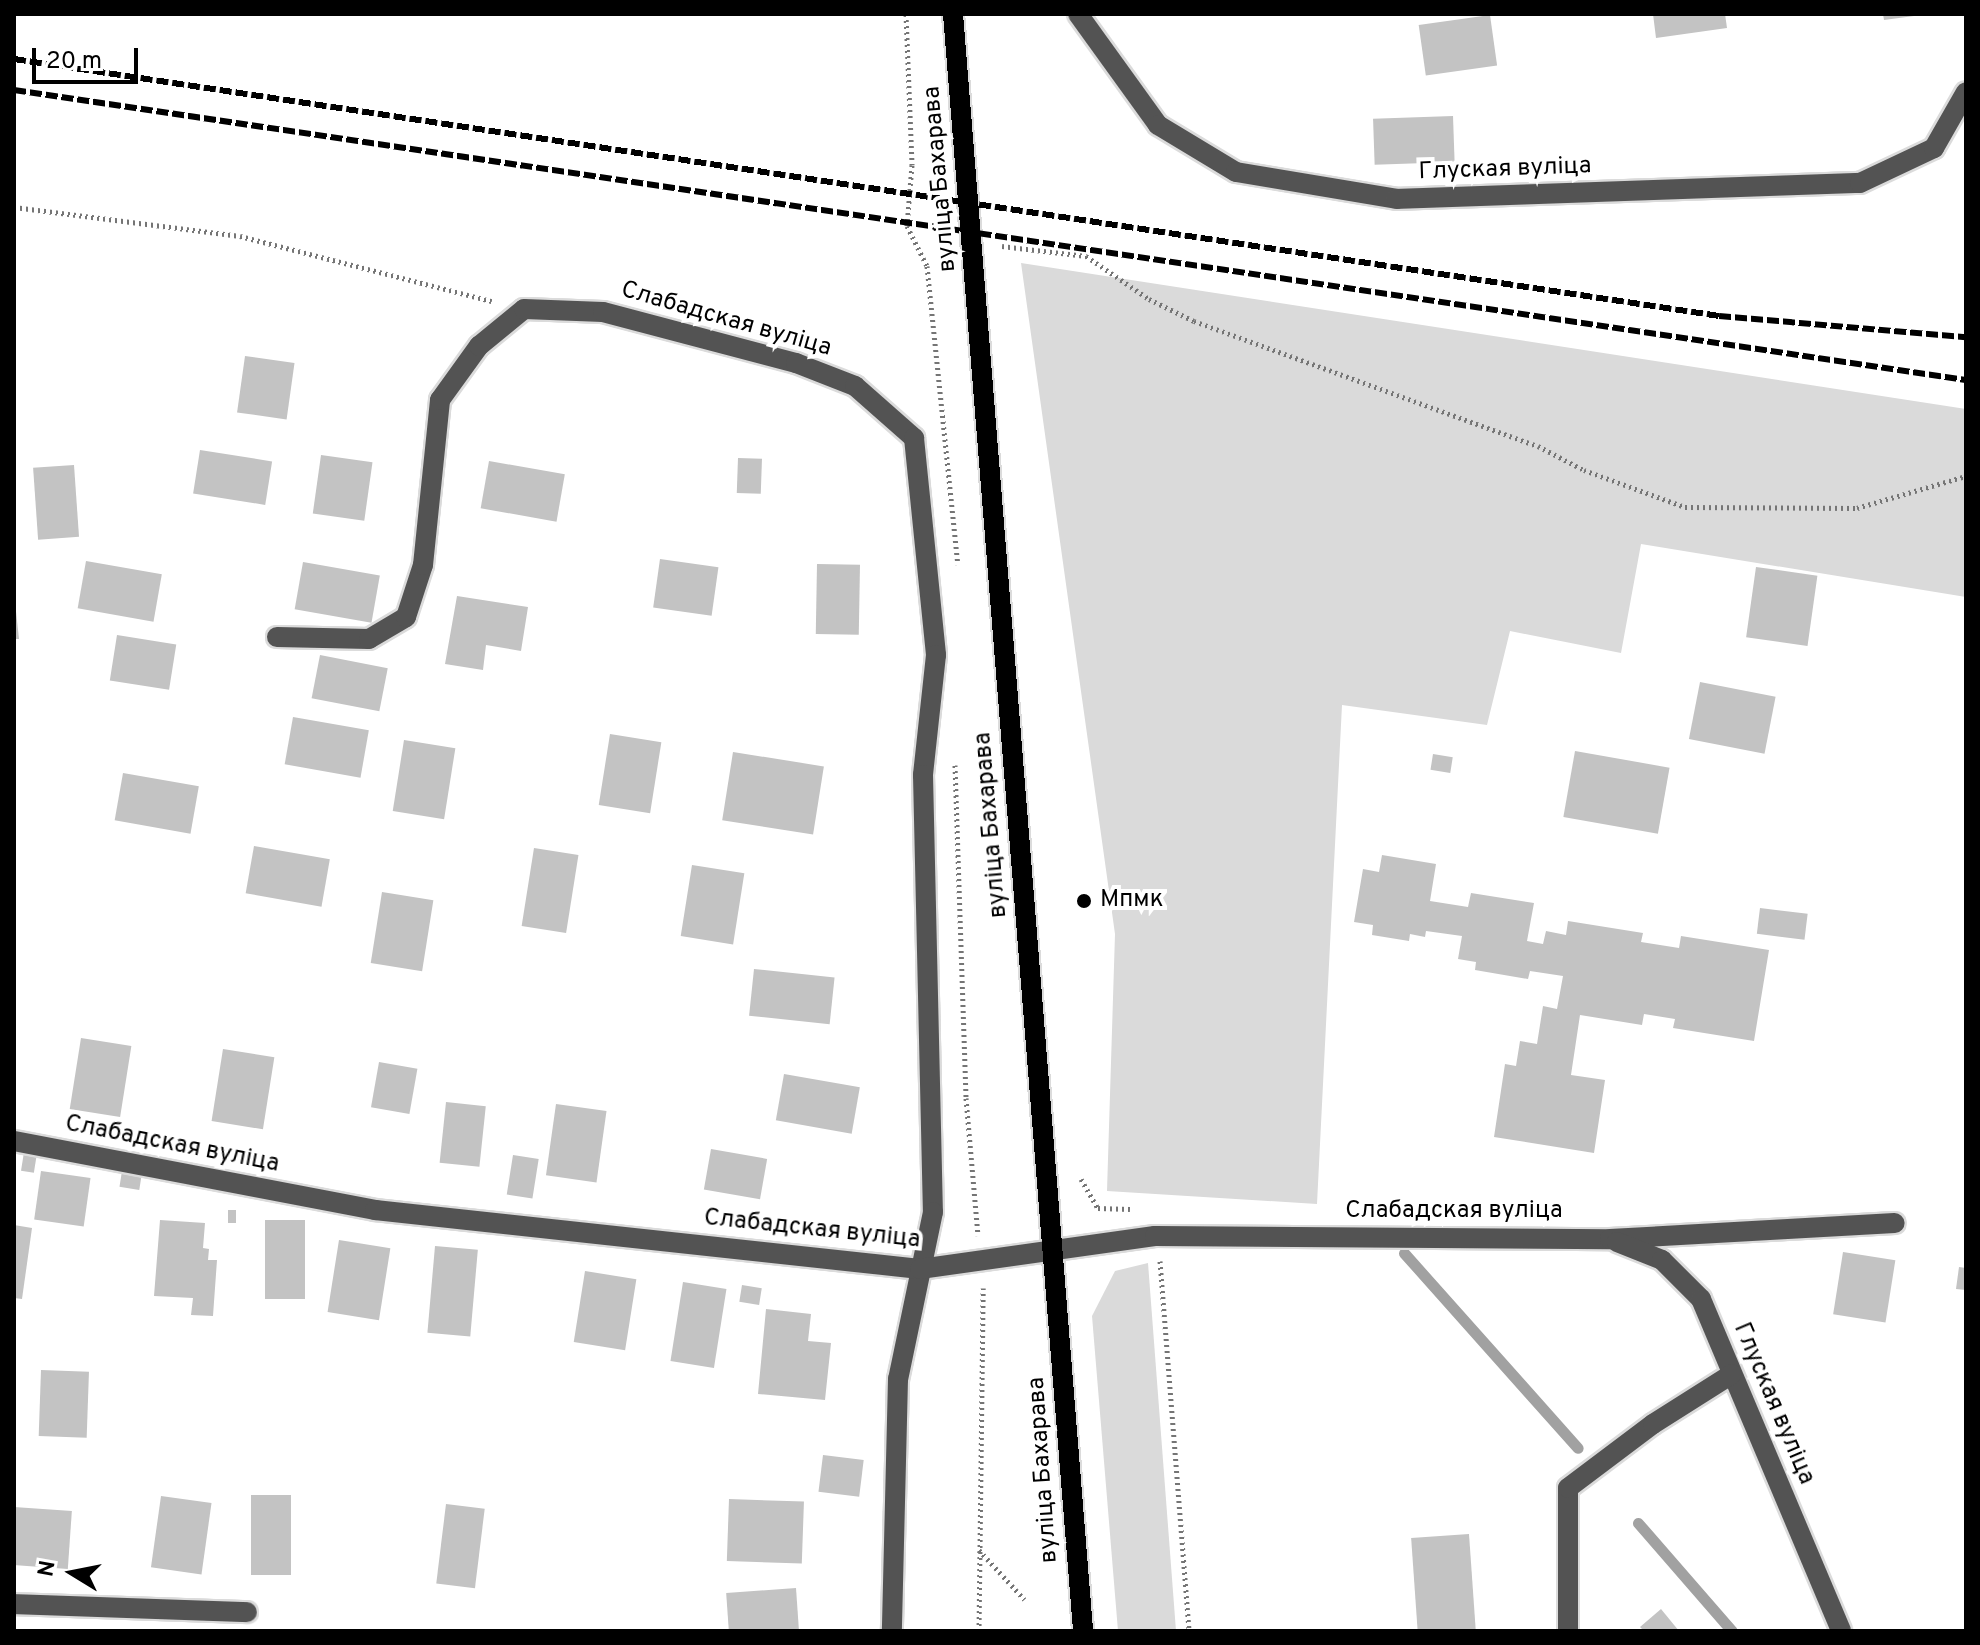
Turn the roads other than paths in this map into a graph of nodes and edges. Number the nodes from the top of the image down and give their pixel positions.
1 (953, 14) edge
2 (1078, 14) edge
3 (1966, 92) edge
4 (277, 637) dead end
5 (14, 1141) edge
6 (1895, 1223) dead end
7 (1610, 1239) junction
8 (1053, 1250) junction
9 (920, 1269) junction
10 (1732, 1374) junction
11 (14, 1604) edge
12 (247, 1612) dead end
13 (892, 1631) edge
14 (1083, 1631) edge
15 (1568, 1631) edge
16 (1841, 1631) edge

1 - 8 main road, вуліца Бахарава
2 - 3 street, Глуская вуліца
4 - 9 street, Слабадская вуліца
5 - 9 street, Слабадская вуліца
6 - 7 street, Слабадская вуліца
7 - 8 street, Слабадская вуліца
7 - 10 street, Глуская вуліца
8 - 9 street, Слабадская вуліца
8 - 14 main road, вуліца Бахарава
9 - 13 street, Слабадская вуліца
10 - 15 street
10 - 16 street, Глуская вуліца
11 - 12 street

